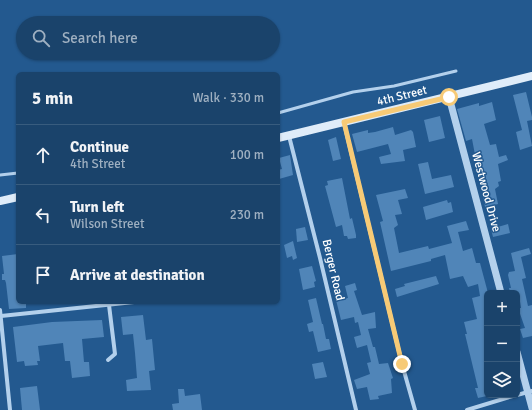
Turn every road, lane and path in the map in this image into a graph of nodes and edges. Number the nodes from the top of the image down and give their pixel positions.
1 (456, 71) dead end
2 (532, 76) edge
3 (449, 97) junction
4 (280, 112) edge
5 (344, 122) junction
6 (289, 136) junction
7 (280, 138) edge
8 (16, 173) edge
9 (0, 175) edge
10 (16, 197) edge
11 (0, 201) edge
12 (500, 290) edge
13 (117, 304) edge
14 (109, 305) junction
15 (0, 310) edge
16 (1, 316) edge
17 (1, 337) edge
18 (108, 360) dead end
19 (520, 361) edge
20 (530, 391) edge
21 (520, 394) edge
22 (507, 398) edge
23 (532, 408) edge
24 (10, 410) edge
25 (356, 410) edge
26 (415, 410) edge
27 (467, 410) edge

1 - 4 lane
2 - 3 main road, 4th Street
3 - 5 main road, 4th Street
3 - 12 street, Westwood Drive
5 - 6 main road, 4th Street
5 - 26 street
6 - 7 main road, 4th Street
6 - 25 street, Berger Road
8 - 9 lane
10 - 11 main road
13 - 14 street
14 - 16 street
14 - 18 street
15 - 16 street
16 - 17 street
17 - 24 street
19 - 20 street
20 - 21 street
20 - 23 street
22 - 27 street

